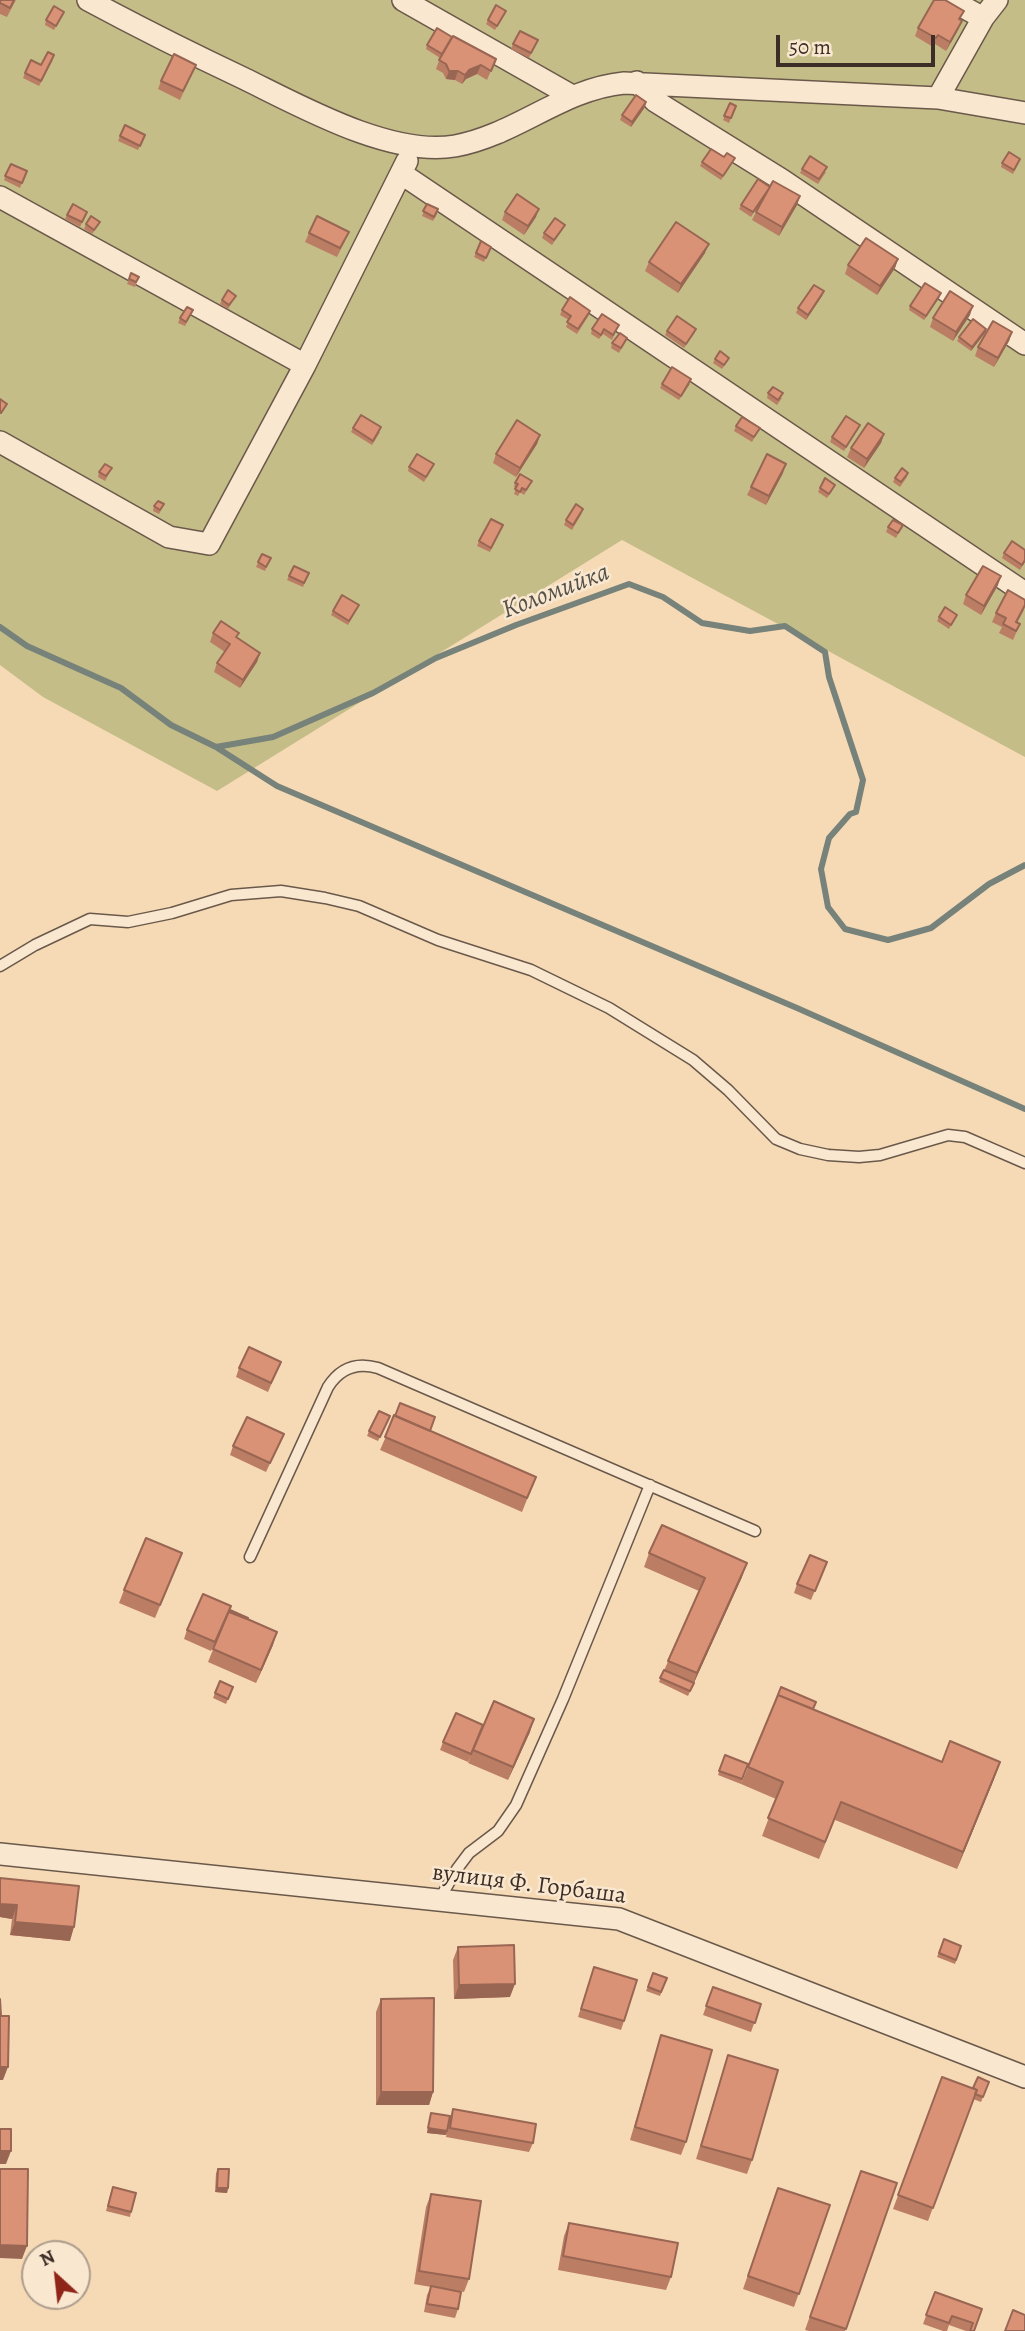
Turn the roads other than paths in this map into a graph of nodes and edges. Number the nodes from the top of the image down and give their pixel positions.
1 (88, 0) edge
2 (403, 0) edge
3 (951, 0) edge
4 (997, 0) edge
5 (983, 18) junction
6 (637, 82) junction
7 (572, 96) junction
8 (938, 98) junction
9 (1025, 113) edge
10 (413, 146) junction
11 (402, 174) junction
12 (0, 197) edge
13 (1025, 344) edge
14 (305, 365) junction
15 (0, 442) edge
16 (1025, 593) edge
17 (0, 966) edge
18 (1025, 1163) edge
19 (650, 1485) junction
20 (755, 1531) dead end
21 (250, 1557) dead end
22 (0, 1854) edge
23 (439, 1900) junction
24 (1025, 2077) edge

1 - 10 street
2 - 7 street
3 - 5 street
4 - 5 street
5 - 8 street
6 - 7 street
6 - 8 street
6 - 13 street
7 - 10 street
8 - 9 street
10 - 11 street
11 - 14 street
11 - 16 street
12 - 14 street
14 - 15 street
17 - 18 lane
19 - 20 lane
19 - 21 lane
19 - 23 lane
22 - 23 street, вулиця Ф. Горбаша
23 - 24 street, вулиця Ф. Горбаша

